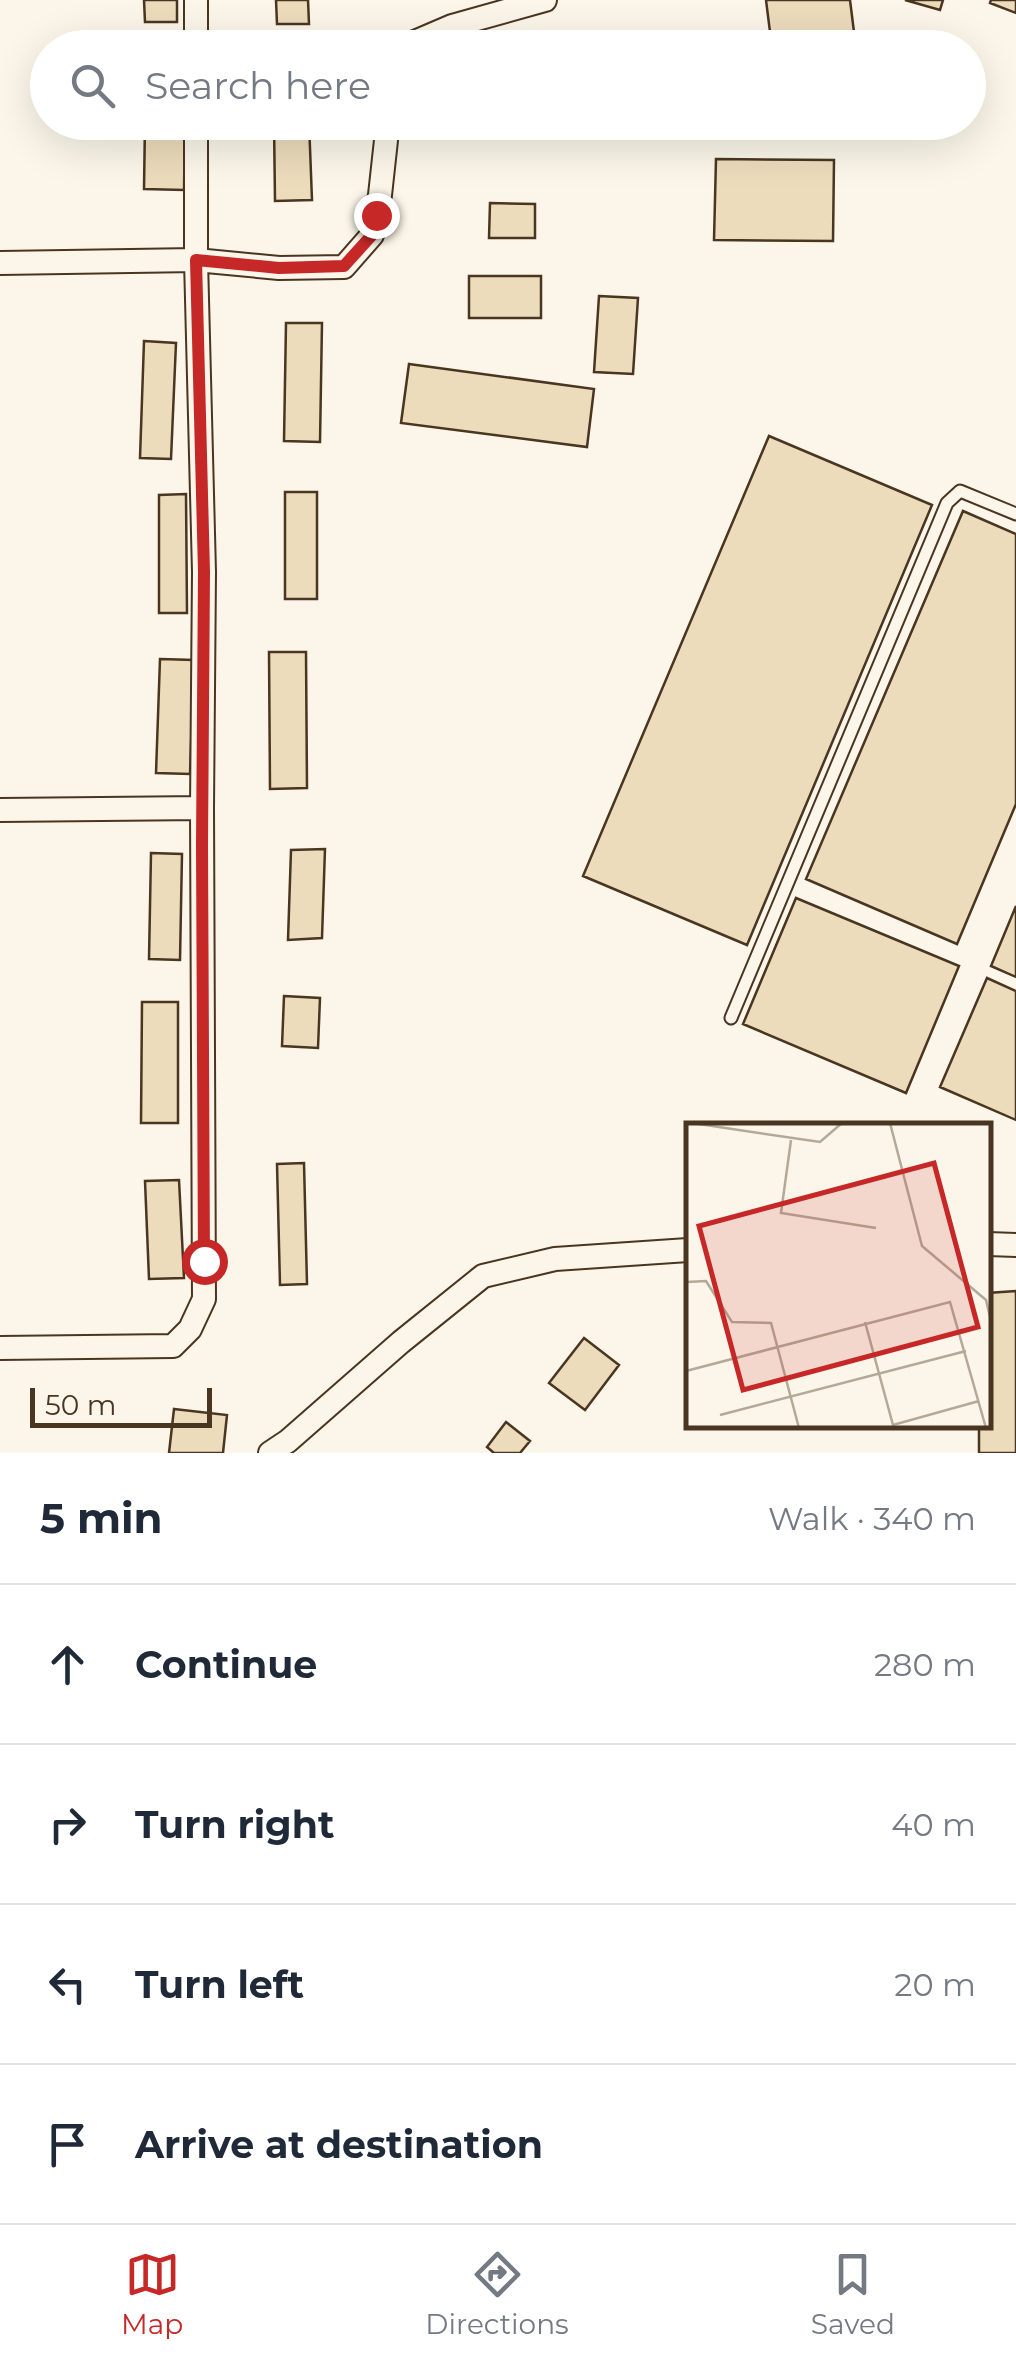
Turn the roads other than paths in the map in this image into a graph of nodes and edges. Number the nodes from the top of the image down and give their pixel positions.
1 (196, 0) edge
2 (545, 0) edge
3 (196, 30) edge
4 (443, 30) edge
5 (196, 140) edge
6 (386, 140) edge
7 (196, 260) junction
8 (0, 263) edge
9 (1016, 514) edge
10 (202, 808) junction
11 (0, 810) edge
12 (731, 1018) dead end
13 (991, 1244) edge
14 (1016, 1245) edge
15 (686, 1250) edge
16 (0, 1348) edge
17 (270, 1453) edge

1 - 3 street
2 - 4 street
5 - 7 street
6 - 7 street
7 - 8 street
7 - 10 street
9 - 12 lane
10 - 11 street
10 - 16 street
13 - 14 street
15 - 17 street

